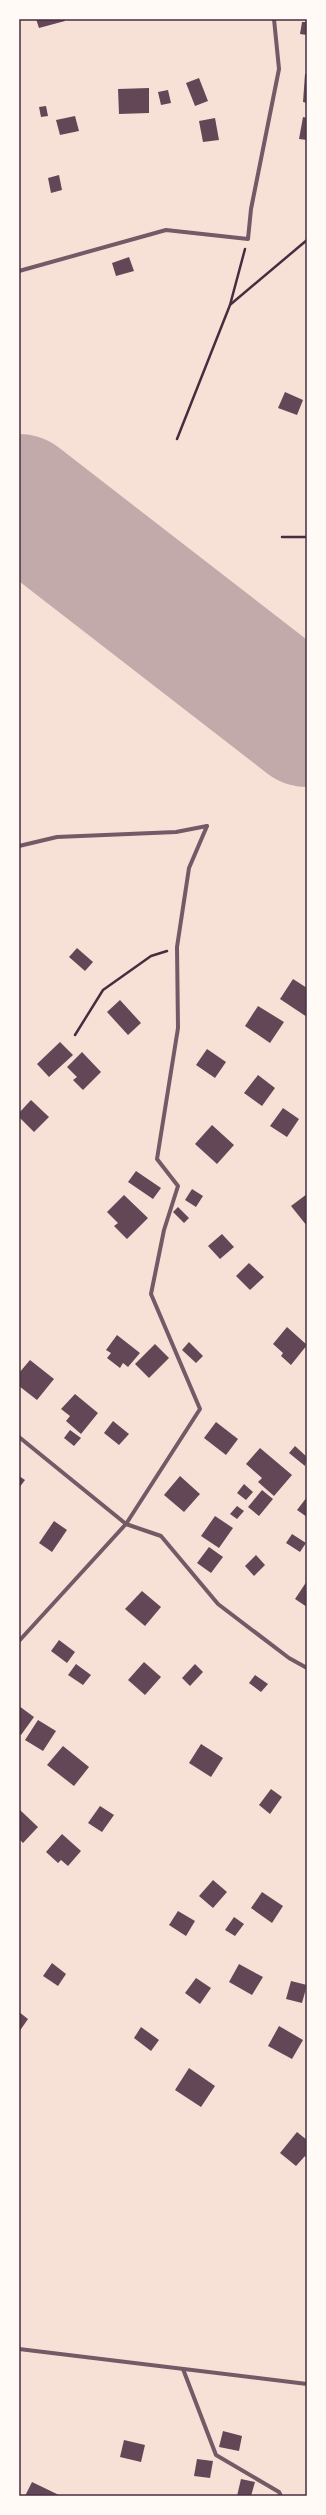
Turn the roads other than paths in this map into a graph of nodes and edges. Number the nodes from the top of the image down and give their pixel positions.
1 (274, 19) edge
2 (19, 271) edge
3 (19, 846) edge
4 (19, 1437) edge
5 (126, 1524) junction
6 (19, 1640) edge
7 (307, 1668) edge
8 (19, 2349) edge
9 (183, 2369) junction
10 (307, 2384) edge
11 (281, 2496) edge

1 - 2 street
3 - 5 street
4 - 5 street
5 - 6 street
5 - 7 street
8 - 9 street
9 - 10 street
9 - 11 street

